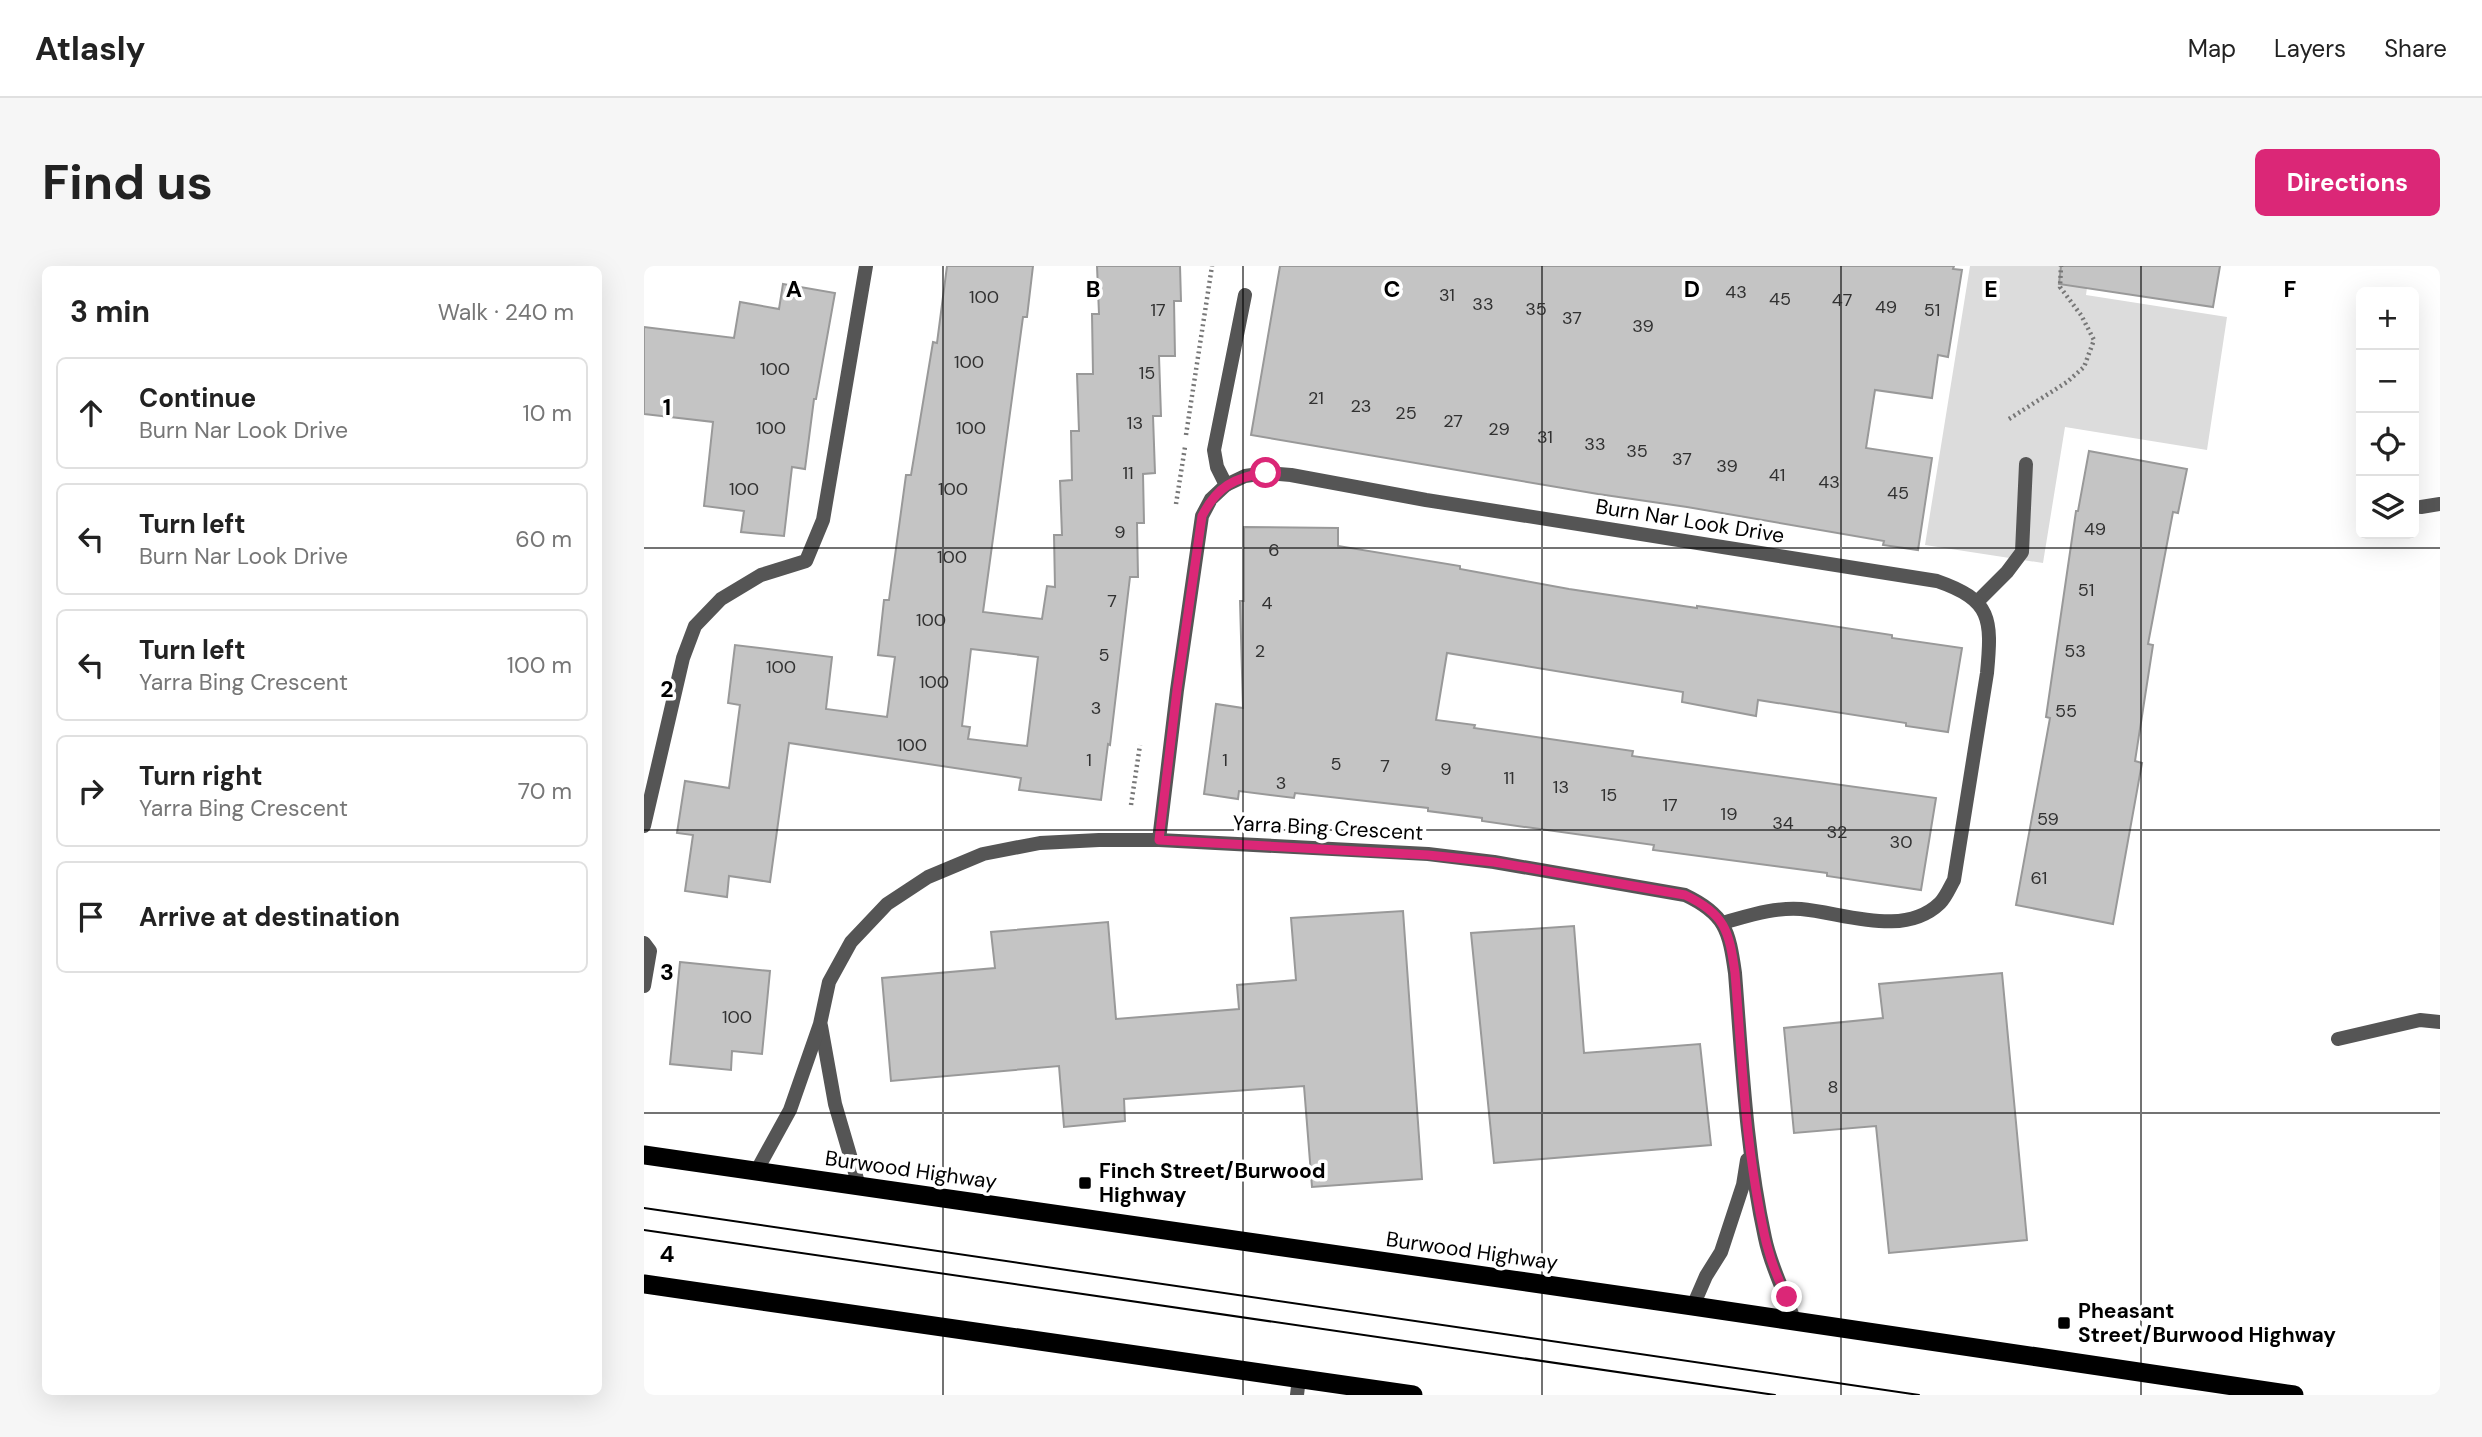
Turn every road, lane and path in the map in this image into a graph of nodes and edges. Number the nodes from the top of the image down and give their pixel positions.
1 (866, 266) edge
2 (2061, 266) edge
3 (1245, 295) dead end
4 (2009, 419) dead end
5 (2026, 464) dead end
6 (1226, 485) junction
7 (2440, 504) edge
8 (2421, 507) dead end
9 (1978, 601) junction
10 (644, 826) edge
11 (1159, 840) junction
12 (1722, 923) junction
13 (644, 943) edge
14 (644, 986) edge
15 (2440, 1022) edge
16 (820, 1024) junction
17 (2338, 1038) dead end
18 (1749, 1148) junction
19 (644, 1155) edge
20 (757, 1170) junction
21 (859, 1186) junction
22 (644, 1284) edge
23 (1693, 1306) junction
24 (1795, 1323) junction
25 (1298, 1387) edge
26 (1413, 1395) edge
27 (2294, 1395) edge

1 - 10 street
2 - 4 path
3 - 6 street
5 - 9 street
6 - 9 street, Burn Nar Look Drive
6 - 11 street
7 - 8 street
9 - 12 street
11 - 12 street, Yarra Bing Crescent
11 - 16 street, Yarra Bing Crescent
12 - 18 street
13 - 14 street
15 - 17 street
16 - 20 street, Yarra Bing Crescent
16 - 21 street, Yarra Bing Crescent
18 - 23 street
18 - 24 street
19 - 20 highway, Burwood Highway
20 - 21 highway, Burwood Highway
21 - 23 highway, Burwood Highway
22 - 25 highway
23 - 24 highway, Burwood Highway
24 - 27 highway, Burwood Highway
25 - 26 highway

